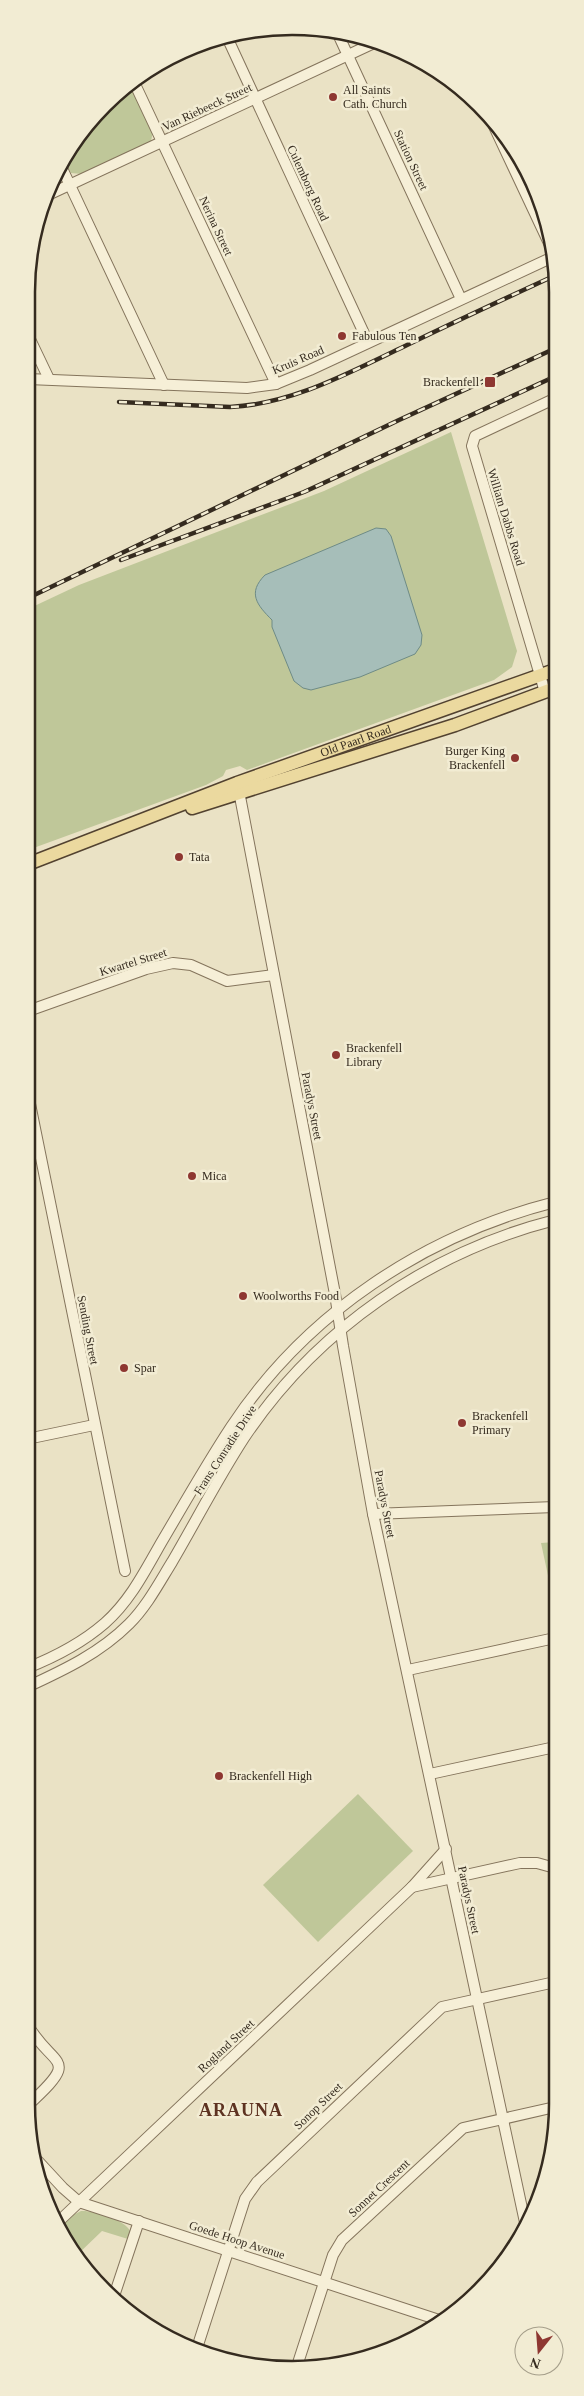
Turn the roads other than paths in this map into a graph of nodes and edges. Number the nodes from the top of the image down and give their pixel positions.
1 (341, 40) edge
2 (230, 43) edge
3 (367, 46) edge
4 (348, 55) junction
5 (137, 88) edge
6 (255, 98) junction
7 (162, 142) junction
8 (503, 144) edge
9 (64, 173) edge
10 (70, 185) junction
11 (56, 191) edge
12 (539, 222) edge
13 (547, 260) edge
14 (461, 299) junction
15 (368, 342) junction
16 (35, 350) edge
17 (35, 379) edge
18 (49, 380) junction
19 (276, 384) junction
20 (164, 385) junction
21 (549, 401) edge
22 (549, 673) edge
23 (540, 676) junction
24 (549, 689) edge
25 (549, 690) edge
26 (238, 788) junction
27 (35, 861) edge
28 (274, 974) junction
29 (35, 1009) edge
30 (35, 1144) edge
31 (549, 1204) edge
32 (549, 1222) edge
33 (338, 1311) junction
34 (341, 1329) junction
35 (94, 1425) junction
36 (35, 1437) edge
37 (549, 1507) edge
38 (373, 1514) junction
39 (125, 1571) dead end
40 (549, 1640) edge
41 (35, 1664) edge
42 (408, 1670) junction
43 (35, 1683) edge
44 (549, 1748) edge
45 (430, 1774) junction
46 (446, 1849) junction
47 (549, 1866) edge
48 (452, 1879) junction
49 (412, 1887) junction
50 (549, 1983) edge
51 (478, 1998) junction
52 (35, 2035) edge
53 (35, 2098) edge
54 (549, 2108) edge
55 (504, 2119) junction
56 (43, 2166) edge
57 (79, 2202) junction
58 (524, 2213) edge
59 (62, 2218) edge
60 (139, 2220) junction
61 (229, 2250) junction
62 (325, 2281) junction
63 (116, 2291) edge
64 (432, 2317) junction
65 (435, 2318) edge
66 (431, 2321) edge
67 (199, 2343) edge
68 (299, 2361) edge

1 - 4 street, Station Street
2 - 6 street, Culemborg Road
3 - 4 street, Van Riebeeck Street
4 - 6 street, Van Riebeeck Street
4 - 14 street, Station Street
5 - 7 street, Nerina Street
6 - 7 street, Van Riebeeck Street
6 - 15 street, Culemborg Road
7 - 10 street, Van Riebeeck Street
7 - 19 street, Nerina Street
8 - 12 street
9 - 10 street
10 - 11 street, Van Riebeeck Street
10 - 20 street
13 - 14 street, Kruis Road
14 - 15 street, Kruis Road
15 - 19 street, Kruis Road
16 - 18 street
17 - 18 street, Kruis Road
18 - 20 street, Kruis Road
19 - 20 street, Kruis Road
21 - 23 street, William Dabbs Road
22 - 23 main road, Old Paarl Road
23 - 24 street, William Dabbs Road
23 - 26 main road, Old Paarl Road
25 - 26 main road, Old Paarl Road
26 - 27 main road, Old Paarl Road
26 - 28 street, Paradys Street
28 - 29 street, Kwartel Street
28 - 33 street, Paradys Street
30 - 35 street, Sending Street
31 - 33 street, Frans Conradie Drive
32 - 34 street, Frans Conradie Drive
33 - 34 street, Paradys Street
33 - 41 street, Frans Conradie Drive
34 - 38 street, Paradys Street
34 - 43 street, Frans Conradie Drive
35 - 36 street
35 - 39 street, Sending Street
37 - 38 street
38 - 42 street, Paradys Street
40 - 42 street
42 - 45 street, Paradys Street
44 - 45 street
45 - 46 street, Paradys Street
46 - 48 street, Paradys Street
46 - 49 street, Rogland Street
47 - 48 street
48 - 49 street
48 - 51 street, Paradys Street
49 - 57 street, Rogland Street
50 - 51 street, Sonop Street
51 - 55 street, Paradys Street
51 - 61 street, Sonop Street
52 - 53 street
54 - 55 street, Sonnet Crescent
55 - 58 street, Paradys Street
55 - 62 street, Sonnet Crescent
56 - 57 street, Goede Hoop Avenue
57 - 59 street, Rogland Street
57 - 60 street, Goede Hoop Avenue
60 - 61 street, Goede Hoop Avenue
60 - 63 street
61 - 62 street, Goede Hoop Avenue
61 - 67 street, Sonop Street
62 - 64 street, Goede Hoop Avenue
62 - 68 street, Sonnet Crescent
64 - 65 street, Goede Hoop Avenue
64 - 66 street

